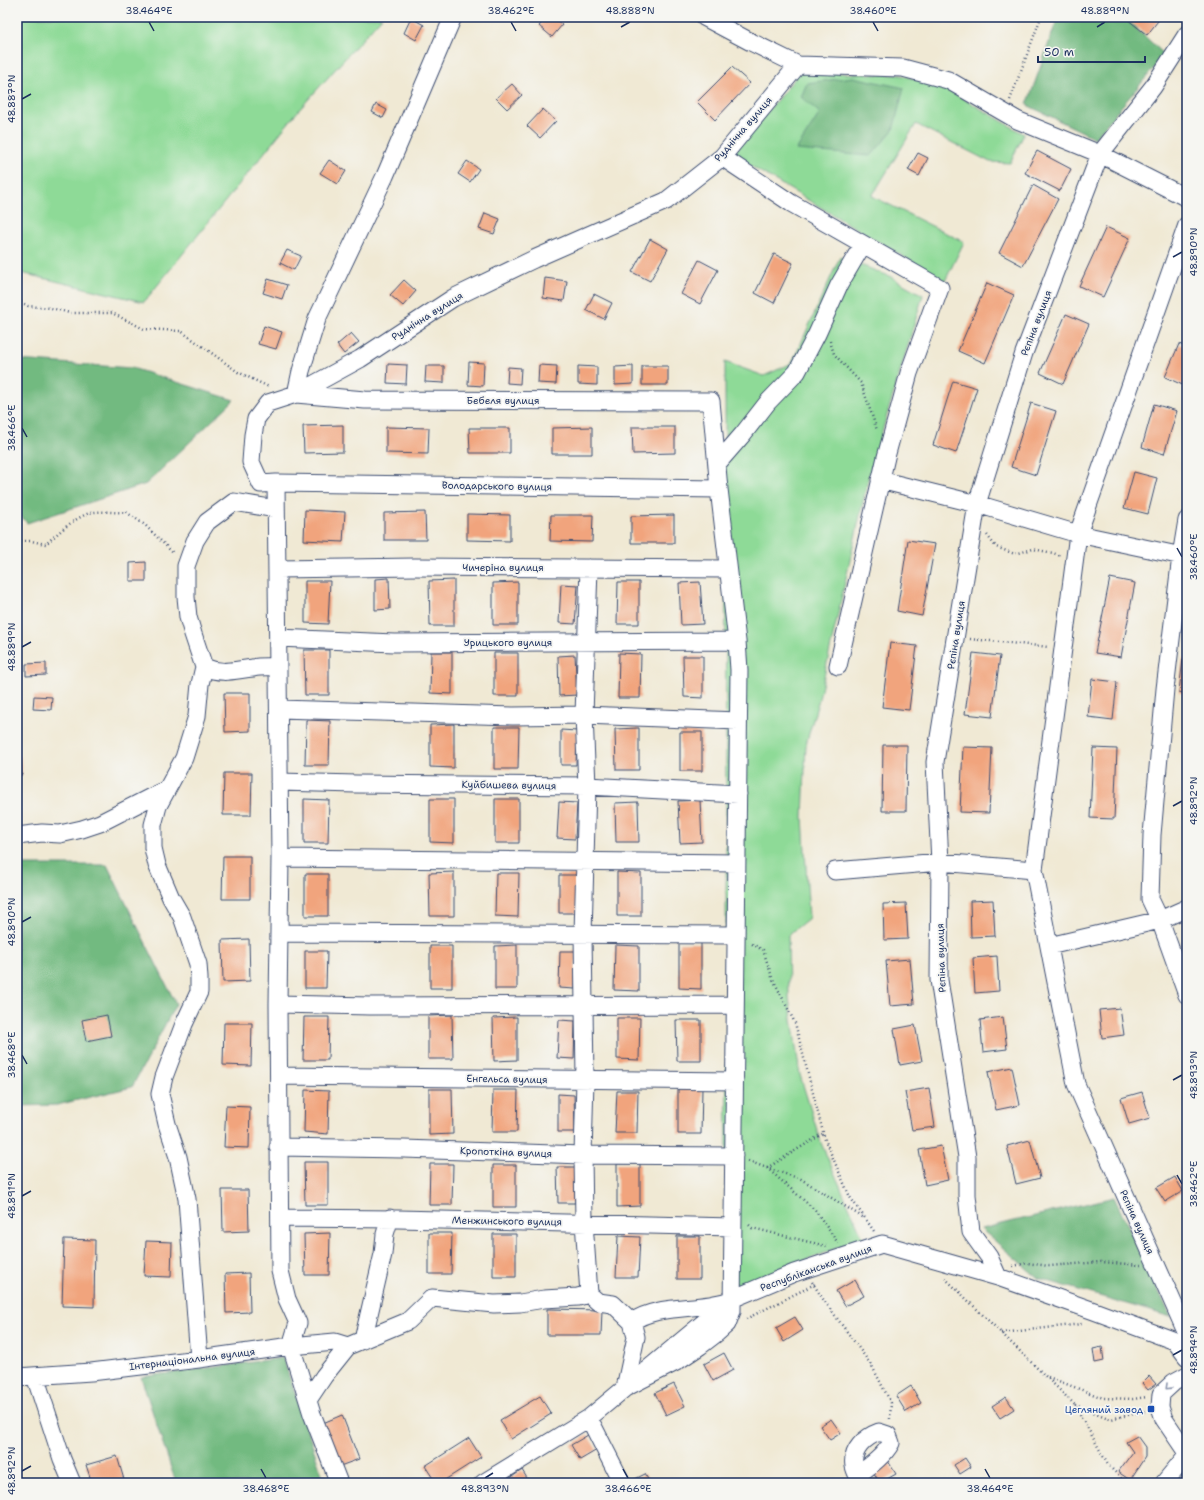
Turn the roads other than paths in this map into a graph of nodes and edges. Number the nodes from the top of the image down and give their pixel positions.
1 (453, 17) edge
2 (704, 17) edge
3 (1187, 34) edge
4 (798, 65) junction
5 (1100, 154) junction
6 (722, 157) junction
7 (1187, 198) edge
8 (1187, 226) edge
9 (863, 244) junction
10 (296, 394) junction
11 (717, 464) junction
12 (880, 480) junction
13 (276, 483) junction
14 (719, 489) junction
15 (276, 509) junction
16 (976, 510) junction
17 (1187, 520) edge
18 (1078, 534) junction
19 (1184, 556) edge
20 (588, 568) junction
21 (278, 569) junction
22 (728, 569) junction
23 (278, 638) junction
24 (737, 641) junction
25 (586, 642) junction
26 (278, 666) junction
27 (838, 666) dead end
28 (204, 667) junction
29 (279, 709) junction
30 (584, 715) junction
31 (738, 721) junction
32 (279, 782) junction
33 (587, 786) junction
34 (166, 790) junction
35 (738, 794) junction
36 (17, 836) edge
37 (280, 858) junction
38 (586, 861) junction
39 (940, 862) junction
40 (737, 863) junction
41 (1034, 870) junction
42 (835, 871) dead end
43 (1187, 908) edge
44 (1160, 920) junction
45 (279, 933) junction
46 (583, 934) junction
47 (736, 935) junction
48 (1049, 946) junction
49 (1187, 995) edge
50 (278, 1004) junction
51 (735, 1004) junction
52 (585, 1006) junction
53 (280, 1076) junction
54 (585, 1079) junction
55 (735, 1081) junction
56 (278, 1147) junction
57 (583, 1155) junction
58 (734, 1156) junction
59 (280, 1218) junction
60 (390, 1218) junction
61 (733, 1219) junction
62 (584, 1222) junction
63 (996, 1273) junction
64 (589, 1294) junction
65 (732, 1299) junction
66 (632, 1322) junction
67 (1187, 1334) edge
68 (355, 1343) junction
69 (291, 1346) junction
70 (1187, 1357) edge
71 (199, 1359) junction
72 (1187, 1375) edge
73 (35, 1376) junction
74 (17, 1377) edge
75 (625, 1388) junction
76 (308, 1400) junction
77 (589, 1418) junction
78 (1187, 1454) edge
79 (860, 1480) edge
80 (72, 1483) edge
81 (339, 1483) edge
82 (483, 1483) edge
83 (622, 1483) edge
84 (1164, 1483) edge

1 - 10 street
2 - 4 street
3 - 5 street, Рєпіна вулиця
4 - 5 street
4 - 6 street, Руднічна вулиця
5 - 7 street
5 - 16 street, Рєпіна вулиця
6 - 9 street
6 - 10 street, Руднічна вулиця
8 - 18 street, Рєпіна вулиця
9 - 11 street
9 - 12 street
10 - 11 street, Бебеля вулиця
10 - 13 street, Володарського вулиця
11 - 14 street
12 - 16 street
12 - 27 street
13 - 14 street, Володарського вулиця
13 - 15 street
14 - 22 street
15 - 21 street
15 - 28 street
16 - 18 street
16 - 39 street, Рєпіна вулиця
17 - 19 street
18 - 19 street
18 - 41 street, Рєпіна вулиця
19 - 44 street
20 - 21 street, Чичеріна вулиця
20 - 22 street, Чичеріна вулиця
20 - 25 street
21 - 23 street
22 - 24 street
23 - 25 street, Урицького вулиця
23 - 26 street
24 - 25 street, Урицького вулиця
24 - 31 street
25 - 30 street
26 - 28 street
26 - 29 street
28 - 34 street
29 - 30 street
29 - 32 street
30 - 31 street
30 - 33 street
31 - 35 street
32 - 33 street, Куйбишева вулиця
32 - 37 street
33 - 35 street, Куйбишева вулиця
33 - 38 street
34 - 36 street
34 - 71 street
35 - 40 street
37 - 38 street
37 - 45 street
38 - 40 street
38 - 46 street
39 - 41 street
39 - 42 street
39 - 63 street, Рєпіна вулиця
40 - 47 street
41 - 48 street, Рєпіна вулиця
43 - 44 street
44 - 48 street
44 - 49 street
45 - 46 street
45 - 50 street
46 - 47 street
46 - 52 street
47 - 51 street
48 - 67 street, Рєпіна вулиця
50 - 52 street
50 - 53 street
51 - 52 street
51 - 55 street
52 - 54 street
53 - 54 street, Енгельса вулиця
53 - 56 street
54 - 55 street, Енгельса вулиця
54 - 57 street
55 - 58 street
56 - 57 street, Кропоткіна вулиця
56 - 59 street
57 - 58 street, Кропоткіна вулиця
57 - 62 street
58 - 61 street
59 - 60 street, Менжинського вулиця
59 - 69 street
60 - 62 street, Менжинського вулиця
60 - 68 street
61 - 62 street, Менжинського вулиця
61 - 65 street
62 - 64 street
63 - 65 street, Республіканська вулиця
63 - 70 street, Республіканська вулиця
64 - 66 street
64 - 68 street
65 - 66 street
65 - 75 street, Республіканська вулиця
66 - 75 street
68 - 69 street, Інтернаціональна вулиця
68 - 76 street
69 - 71 street, Інтернаціональна вулиця
69 - 76 street
71 - 73 street, Інтернаціональна вулиця
72 -> 78 street
73 - 74 street, Інтернаціональна вулиця
73 - 80 street
75 - 77 street, Республіканська вулиця
76 - 81 street
77 - 82 street, Республіканська вулиця
77 - 83 street
78 - 84 street
79 - 79 street

